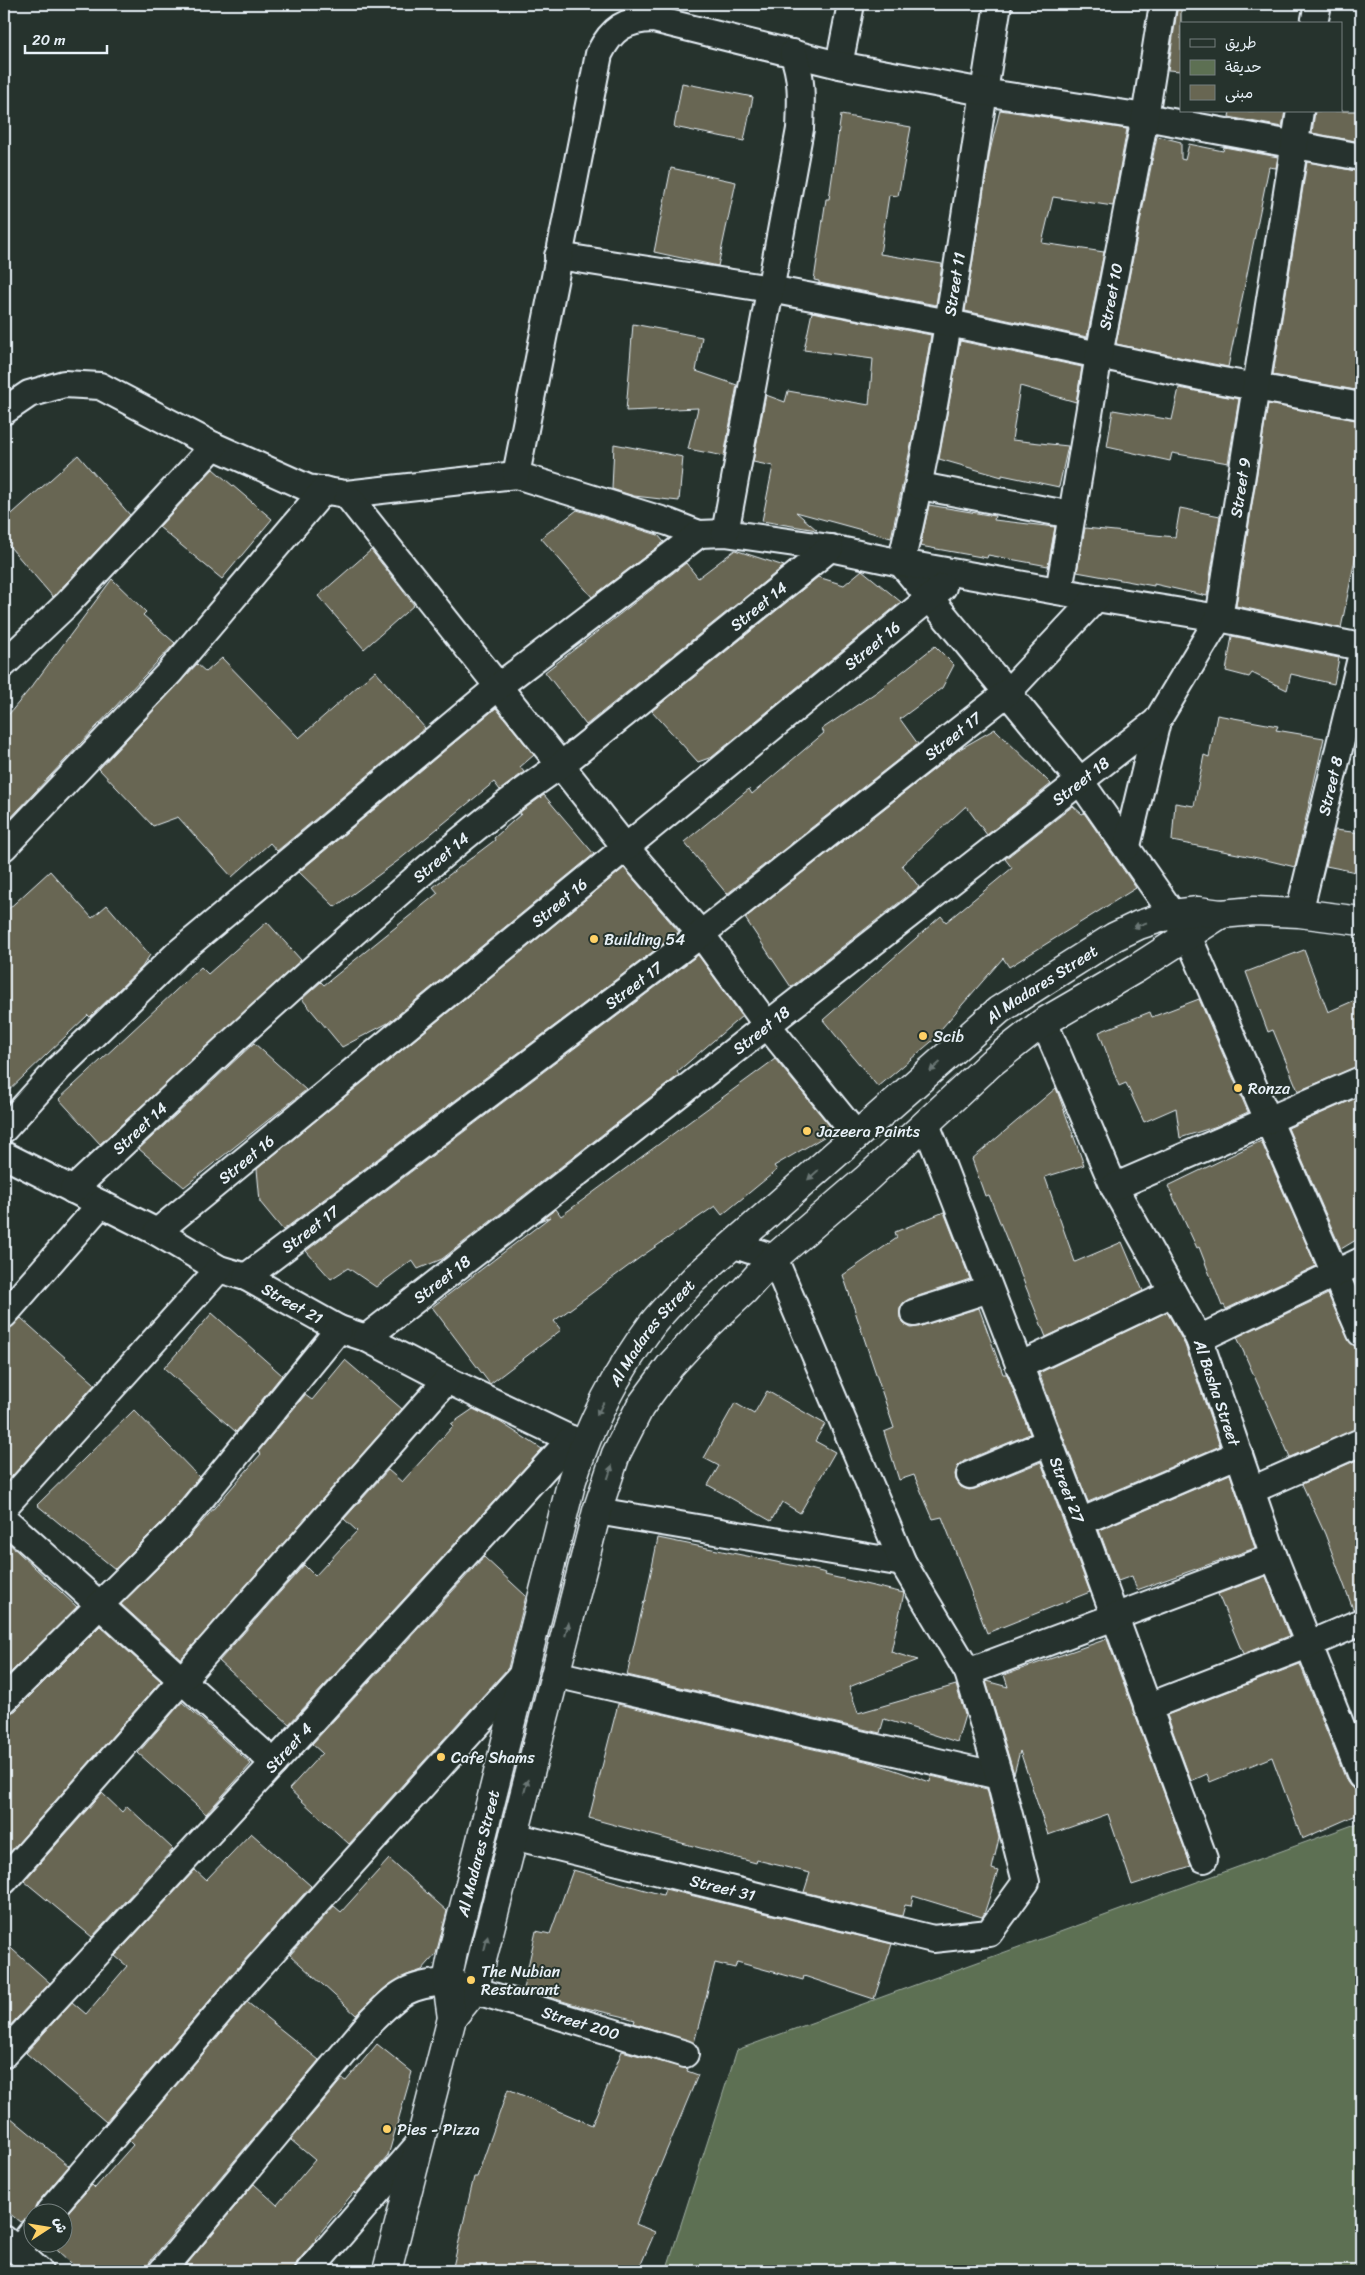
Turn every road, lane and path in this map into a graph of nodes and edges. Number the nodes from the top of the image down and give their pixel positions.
1 (851, 4) edge
2 (998, 4) edge
3 (1163, 4) edge
4 (1318, 4) edge
5 (1314, 22) edge
6 (792, 53) junction
7 (839, 65) junction
8 (983, 92) junction
9 (1300, 112) edge
10 (1145, 117) junction
11 (1294, 145) junction
12 (1361, 158) edge
13 (558, 256) junction
14 (770, 289) junction
15 (949, 323) junction
16 (1099, 355) junction
17 (1255, 386) junction
18 (1361, 406) edge
19 (4, 411) edge
20 (214, 446) junction
21 (516, 475) junction
22 (920, 486) junction
23 (335, 492) junction
24 (1072, 514) junction
25 (725, 533) junction
26 (699, 534) junction
27 (830, 548) junction
28 (901, 563) junction
29 (961, 573) junction
30 (1059, 590) junction
31 (930, 597) junction
32 (1096, 598) junction
33 (1219, 618) junction
34 (1361, 647) edge
35 (1361, 658) edge
36 (4, 664) edge
37 (499, 686) junction
38 (1008, 692) junction
39 (1157, 722) junction
40 (562, 765) junction
41 (1080, 782) junction
42 (4, 846) edge
43 (1127, 846) junction
44 (626, 848) junction
45 (1299, 913) junction
46 (1361, 921) edge
47 (1180, 925) junction
48 (701, 934) junction
49 (1044, 1022) junction
50 (767, 1025) junction
51 (1361, 1080) edge
52 (1268, 1120) junction
53 (926, 1124) junction
54 (4, 1129) edge
55 (857, 1136) junction
56 (4, 1155) edge
57 (1114, 1187) junction
58 (73, 1190) junction
59 (101, 1204) junction
60 (157, 1232) junction
61 (735, 1245) junction
62 (774, 1258) junction
63 (1361, 1261) edge
64 (219, 1268) junction
65 (1335, 1272) junction
66 (246, 1277) junction
67 (989, 1289) junction
68 (1173, 1294) junction
69 (914, 1313) dead end
70 (4, 1315) edge
71 (339, 1329) junction
72 (1361, 1333) edge
73 (366, 1338) junction
74 (1199, 1339) junction
75 (1019, 1366) junction
76 (447, 1380) junction
77 (577, 1442) junction
78 (1049, 1442) junction
79 (1361, 1442) edge
80 (1240, 1454) junction
81 (970, 1474) dead end
82 (1252, 1490) junction
83 (4, 1507) edge
84 (597, 1511) junction
85 (4, 1519) edge
86 (1080, 1522) junction
87 (1274, 1557) junction
88 (903, 1563) junction
89 (99, 1603) junction
90 (1114, 1617) junction
91 (1361, 1622) edge
92 (1310, 1644) junction
93 (968, 1672) junction
94 (522, 1674) junction
95 (555, 1674) junction
96 (180, 1680) junction
97 (4, 1700) edge
98 (1147, 1707) junction
99 (274, 1764) junction
100 (999, 1776) junction
101 (1361, 1776) edge
102 (513, 1836) junction
103 (1204, 1859) dead end
104 (4, 1881) edge
105 (447, 1982) junction
106 (474, 1991) junction
107 (452, 2018) junction
108 (4, 2054) edge
109 (685, 2054) dead end
110 (419, 2144) junction
111 (58, 2202) edge
112 (18, 2241) edge
113 (39, 2271) edge
114 (162, 2271) edge
115 (309, 2271) edge
116 (387, 2271) edge

1 - 7 street
2 - 8 street, Street 11
3 - 10 street, Street 10
4 - 5 street
6 - 7 street
6 - 13 street
6 - 14 street
7 - 8 street
8 - 10 street
8 - 15 street, Street 11
9 - 11 street, Street 9
10 - 11 street
10 - 16 street, Street 10
11 - 12 street
11 - 17 street, Street 9
13 - 14 street
13 - 21 street
14 - 15 street
14 - 25 street
15 - 16 street
15 - 22 street, Street 11
16 - 17 street
16 - 24 street, Street 10
17 - 18 street
17 - 33 street, Street 9
19 - 20 street
20 - 23 street
20 - 36 street
21 - 23 street
21 - 26 street
22 - 24 street
22 - 28 street, Street 11
23 - 37 street
23 - 42 street
24 - 30 street, Street 10
25 - 26 street
25 - 27 street
26 - 37 street
27 - 28 street
27 - 40 street, Street 14
28 - 29 street
28 - 31 street
29 - 30 street
29 - 31 street, Street 16
30 - 32 street
31 - 38 street
31 - 44 street, Street 16
32 - 33 street
32 - 38 street, Street 17
33 - 34 street
33 - 39 street, Street 9
35 - 45 street, Street 8
37 - 40 street
37 - 54 street
38 - 41 street
38 - 48 street, Street 17
39 - 41 street, Street 18
39 - 43 street, Street 9
40 - 44 street
40 - 58 street, Street 14
41 - 43 street
41 - 50 street, Street 18
43 - 47 street
44 - 48 street
44 - 60 street, Street 16
45 - 46 street, Al Madares Street
45 - 47 street, Al Madares Street
47 - 49 street, Al Madares Street
47 - 52 street
47 -> 55 street, Al Madares Street
48 - 50 street
48 - 66 street, Street 17
49 - 53 street, Al Madares Street
49 - 57 street, Al Basha Street
50 - 55 street
50 - 73 street, Street 18
51 - 52 street
52 - 57 street
52 - 65 street
53 - 62 street, Al Madares Street
53 - 67 street, Street 27
55 -> 61 street, Al Madares Street
56 - 58 street, Street 21
57 - 68 street, Al Basha Street
58 - 59 street, Street 21
59 - 60 street, Street 21
59 - 70 street
60 - 64 street, Street 21
61 - 62 street
61 -> 77 street, Al Madares Street
84 -> 62 street, Al Madares Street
62 - 88 street
63 - 65 street
64 - 66 street, Street 21
64 - 83 street
65 - 72 street
65 - 74 street
66 - 71 street, Street 21
67 - 69 street
67 - 75 street, Street 27
68 - 74 street, Al Basha Street
68 - 75 street
71 - 73 street, Street 21
71 - 89 street
73 - 76 street, Street 21
74 - 80 street, Al Basha Street
75 - 78 street, Street 27
76 - 77 street, Street 21
76 - 96 street
77 - 94 street, Al Madares Street
77 - 99 street, Street 4
78 - 81 street
78 - 86 street, Street 27
79 - 82 street
80 - 82 street, Al Basha Street
80 - 86 street
82 - 87 street, Al Basha Street
84 - 88 street
95 -> 84 street, Al Madares Street
85 - 89 street
86 - 90 street, Street 27
87 - 90 street
87 - 92 street, Al Basha Street
88 - 93 street
89 - 96 street
89 - 97 street
90 - 93 street
90 - 98 street, Street 27
91 - 92 street
92 - 98 street
92 - 101 street, Al Basha Street
93 - 100 street
94 - 105 street, Al Madares Street
94 - 111 street
95 - 100 street
102 -> 95 street, Al Madares Street
96 - 99 street
96 - 104 street
98 - 103 street, Street 27
99 - 108 street, Street 4
100 - 102 street, Street 31
106 -> 102 street, Al Madares Street
105 - 106 street, Street 200
105 - 107 street, Al Madares Street
105 - 114 street
106 - 107 street, Al Madares Street
106 - 109 street, Street 200
107 - 110 street, Al Madares Street
110 - 115 street
110 - 116 street, Al Madares Street
112 - 113 street

